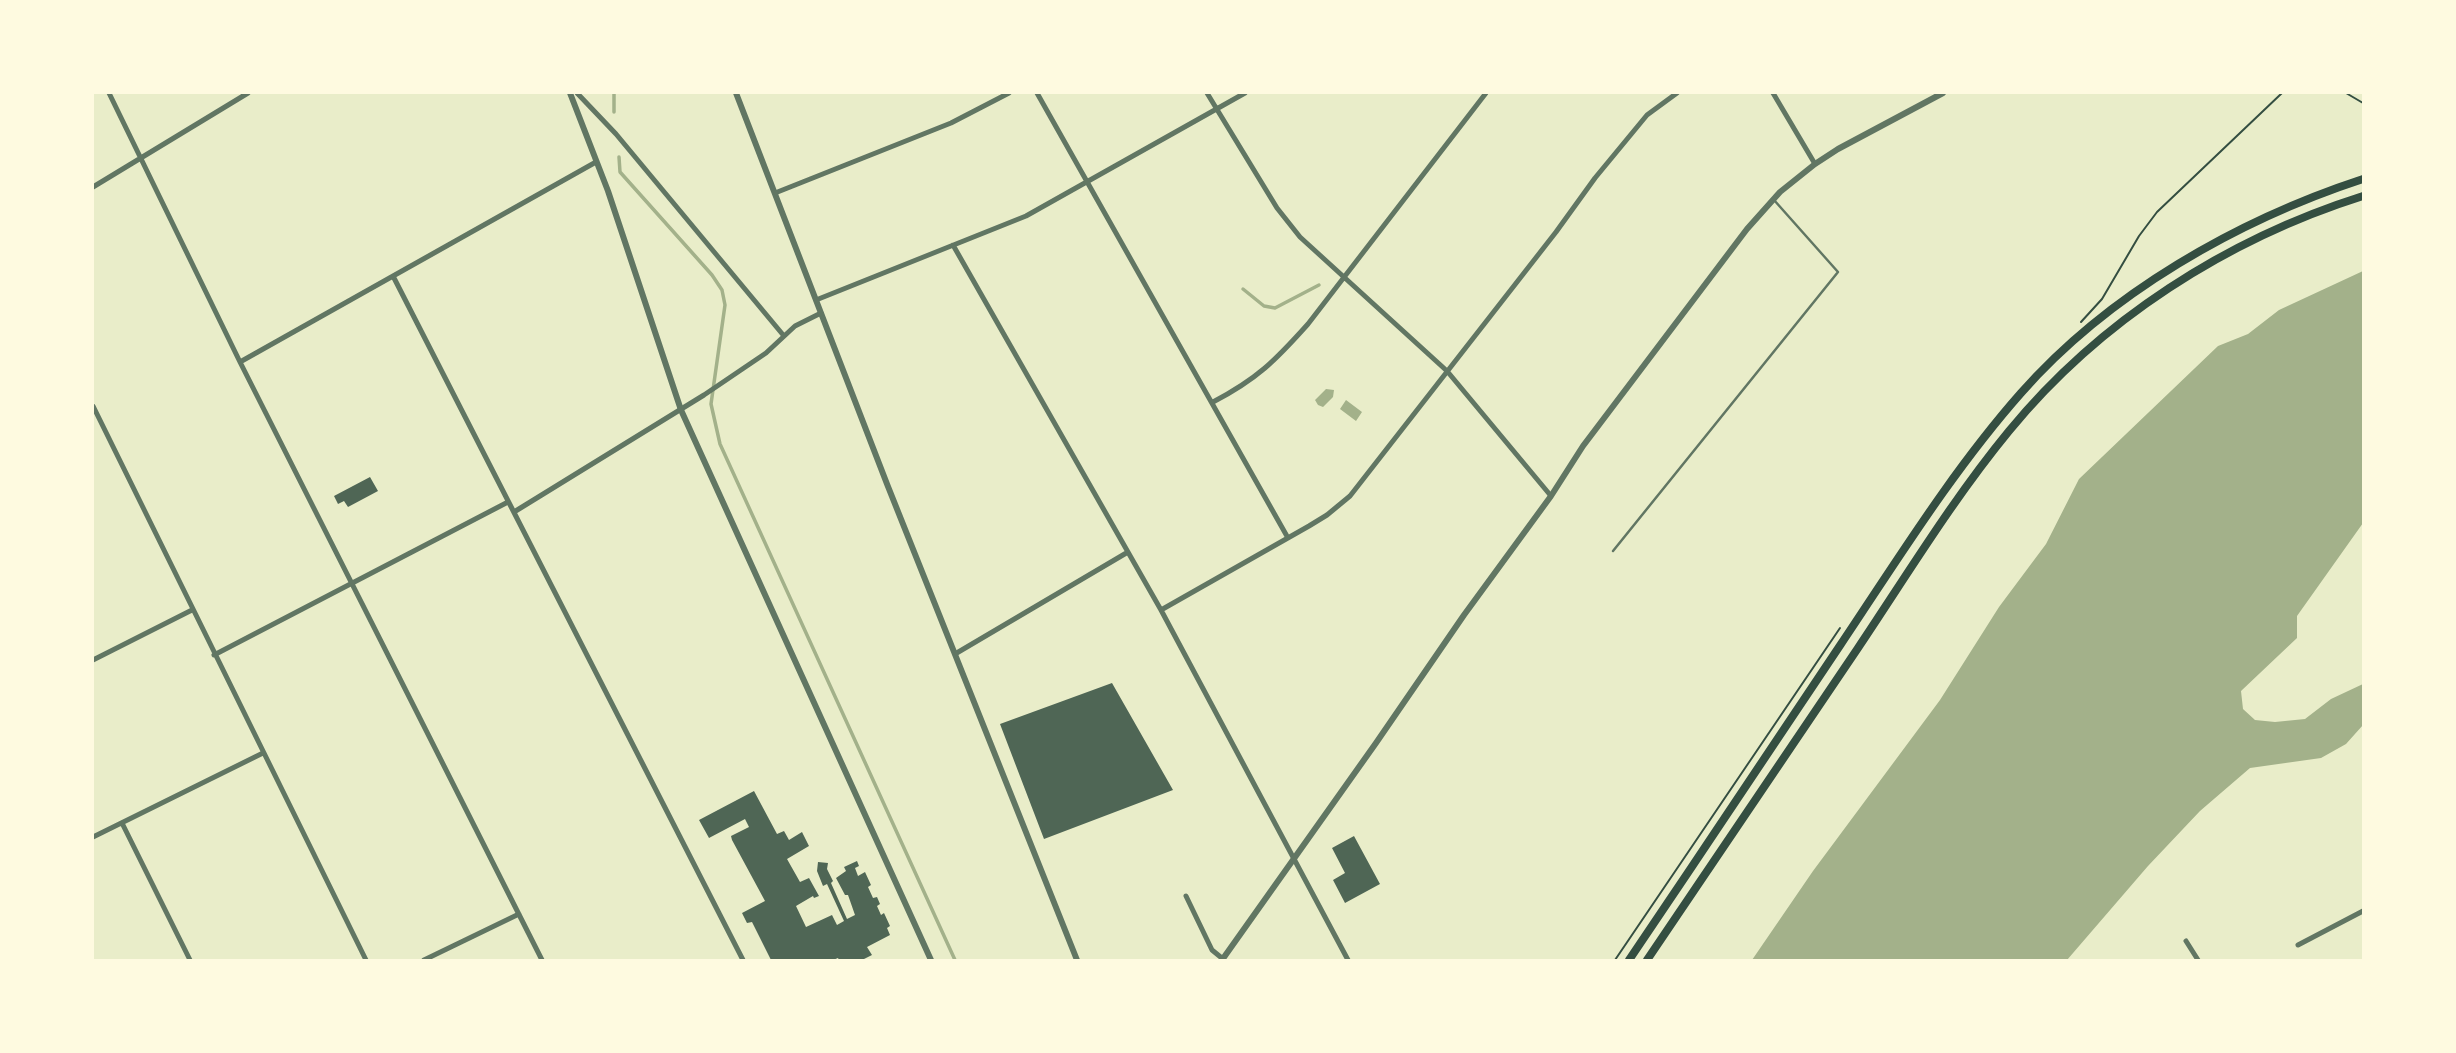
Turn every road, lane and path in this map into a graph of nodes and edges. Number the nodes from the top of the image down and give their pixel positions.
1 (109, 93) edge
2 (248, 93) edge
3 (570, 93) edge
4 (576, 93) edge
5 (736, 93) edge
6 (1009, 93) edge
7 (1037, 93) edge
8 (1207, 93) edge
9 (1245, 93) edge
10 (1486, 93) edge
11 (1677, 93) edge
12 (1773, 93) edge
13 (1943, 93) edge
14 (2346, 93) edge
15 (2363, 103) edge
16 (1216, 109) junction
17 (140, 158) junction
18 (596, 162) junction
19 (1815, 164) junction
20 (2363, 179) edge
21 (1089, 182) junction
22 (93, 187) edge
23 (775, 193) junction
24 (2363, 196) edge
25 (1773, 200) junction
26 (953, 245) junction
27 (393, 276) junction
28 (1343, 277) junction
29 (816, 300) junction
30 (821, 313) junction
31 (784, 336) junction
32 (240, 362) junction
33 (1447, 371) junction
34 (1213, 402) junction
35 (93, 406) edge
36 (681, 410) junction
37 (100, 421) junction
38 (93, 425) edge
39 (1551, 496) junction
40 (508, 502) junction
41 (513, 512) junction
42 (1288, 538) junction
43 (1613, 551) dead end
44 (1128, 552) junction
45 (352, 583) junction
46 (192, 610) junction
47 (1161, 610) junction
48 (955, 654) junction
49 (214, 655) junction
50 (93, 660) edge
51 (263, 753) junction
52 (122, 823) junction
53 (93, 837) edge
54 (1293, 857) junction
55 (1186, 896) dead end
56 (2363, 911) edge
57 (519, 914) junction
58 (2186, 940) dead end
59 (2298, 946) dead end
60 (190, 960) edge
61 (366, 960) edge
62 (424, 960) edge
63 (542, 960) edge
64 (743, 960) edge
65 (931, 960) edge
66 (1077, 960) edge
67 (1222, 960) edge
68 (1348, 960) edge
69 (1629, 960) edge
70 (1647, 960) edge
71 (2198, 960) edge

1 - 17 street
2 - 17 street
3 - 18 street
4 - 31 street
5 - 23 street
6 - 23 street
7 - 21 street
8 - 16 street
9 - 16 street
10 - 28 street
11 - 33 street
12 - 19 street
13 - 19 street
14 - 15 path
16 - 21 street
16 - 28 street
17 - 22 street
17 - 32 street
18 - 27 street
18 - 36 street
19 - 25 street
20 - 69 main road
21 - 26 street
21 - 34 street
23 - 29 street
24 - 70 main road
25 - 39 street
25 - 43 lane
26 - 29 street
26 - 44 street
27 - 32 street
27 - 40 street
28 - 33 street
28 - 34 street
29 - 30 street
30 - 31 street
30 - 48 street
31 - 36 street
32 - 45 street
33 - 39 street
33 - 42 street
34 - 42 street
35 - 37 street
36 - 41 street
36 - 65 street
37 - 38 street
37 - 46 street
39 - 54 street
40 - 41 street
40 - 45 street
41 - 64 street
42 - 47 street
44 - 47 street
44 - 48 street
45 - 49 street
45 - 57 street
46 - 49 street
46 - 50 street
47 - 54 street
48 - 66 street
49 - 51 street
51 - 52 street
51 - 61 street
52 - 53 street
52 - 60 street
54 - 67 street
54 - 68 street
55 - 67 street
56 - 59 street
57 - 62 street
57 - 63 street
58 - 71 street

